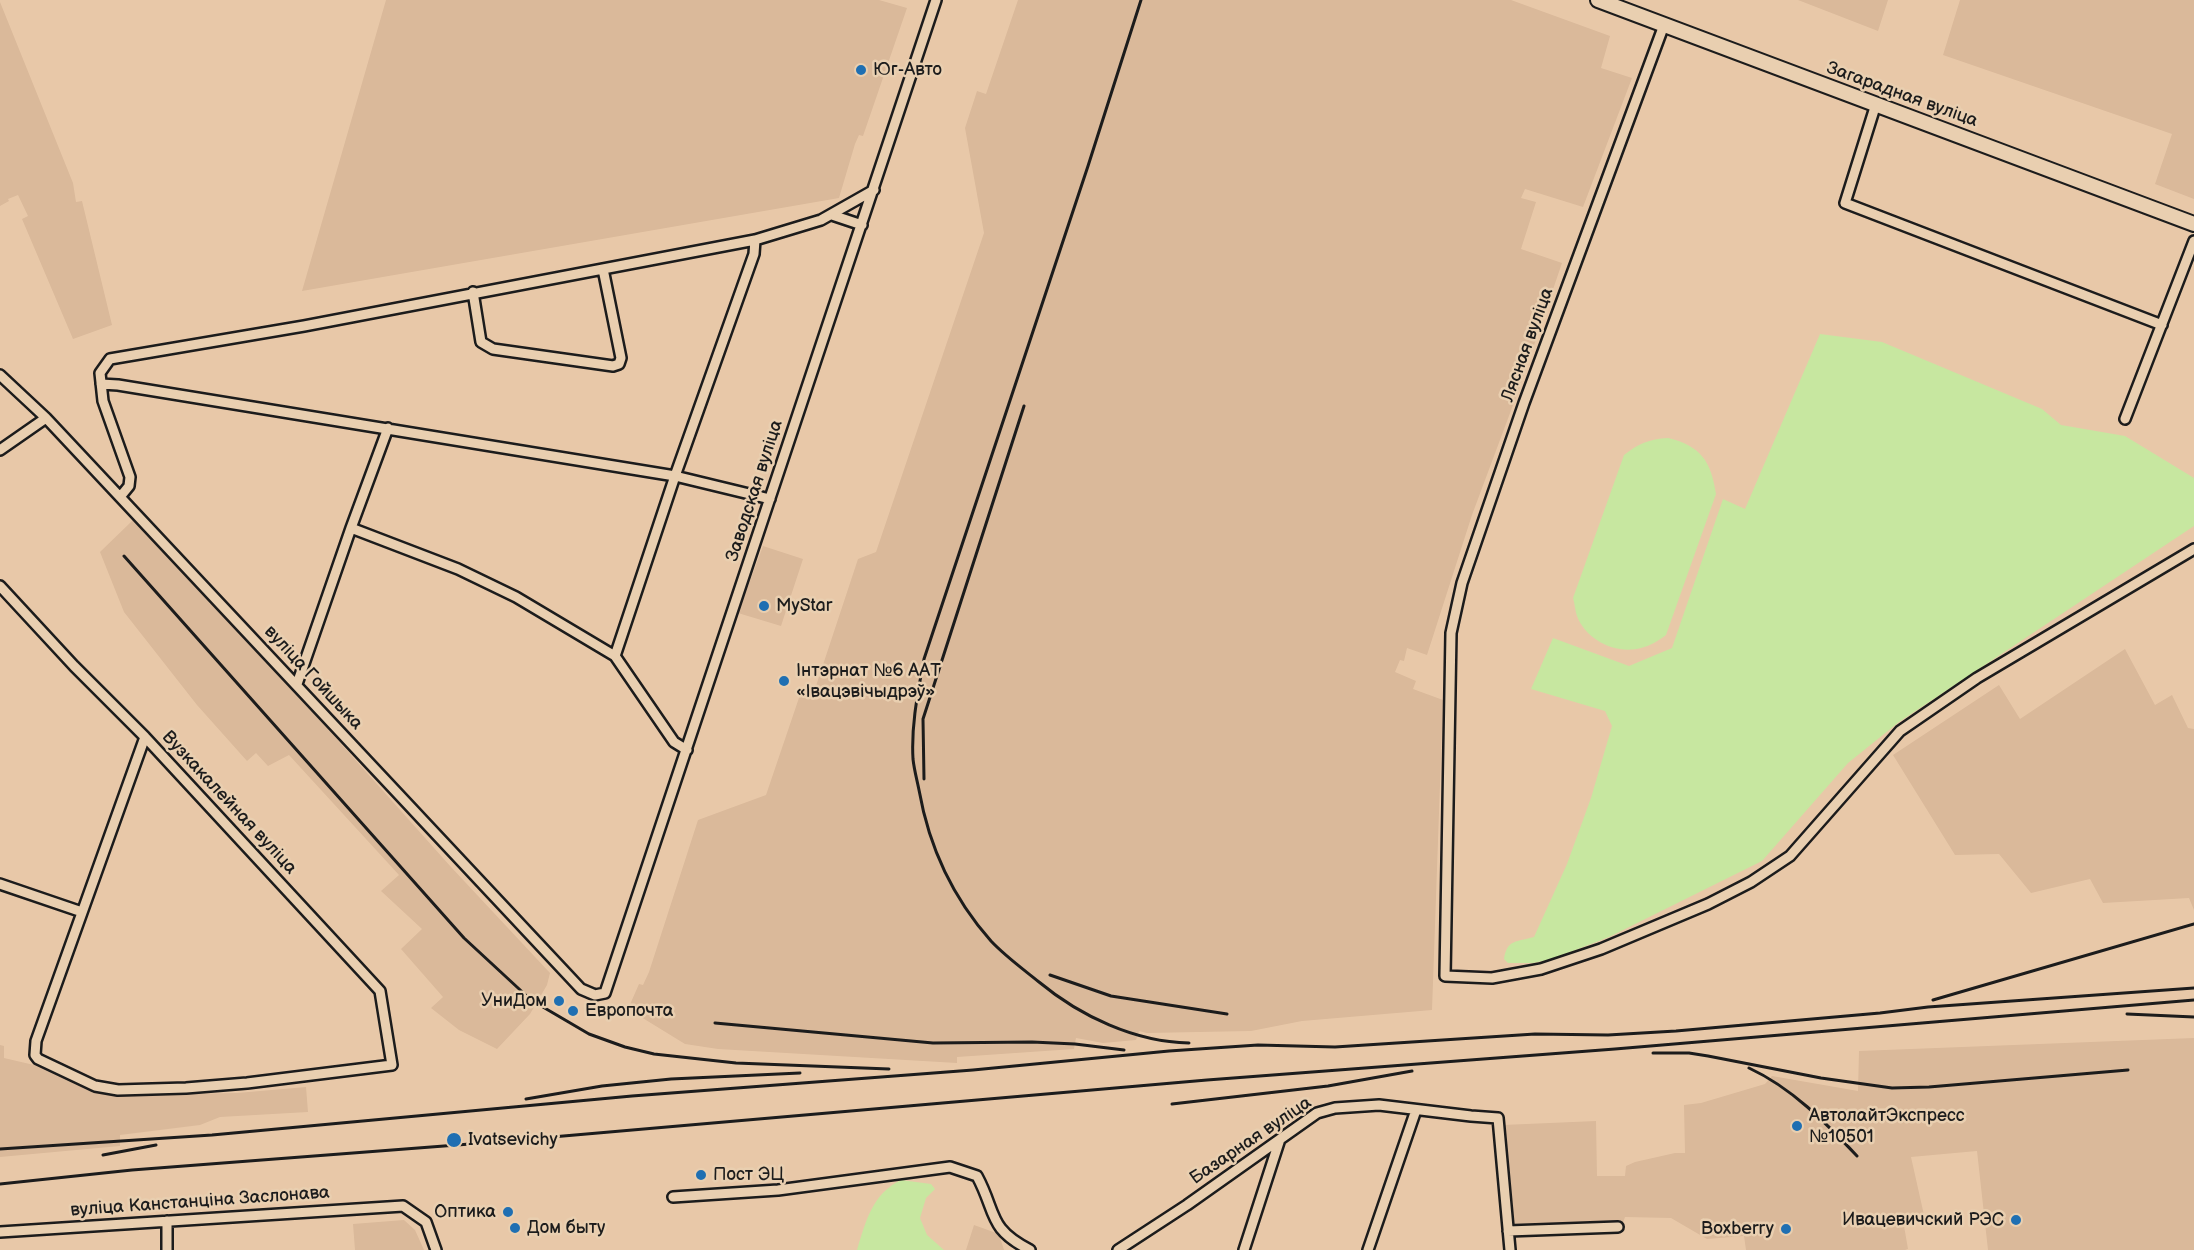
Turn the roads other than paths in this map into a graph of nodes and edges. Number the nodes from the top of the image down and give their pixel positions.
1 (936, 0) edge
2 (1599, 0) edge
3 (1664, 25) junction
4 (1876, 104) junction
5 (874, 190) junction
6 (832, 215) junction
7 (2194, 224) edge
8 (862, 225) junction
9 (755, 240) junction
10 (2194, 241) edge
11 (603, 269) junction
12 (473, 292) junction
13 (2162, 326) junction
14 (0, 375) edge
15 (101, 384) junction
16 (46, 418) junction
17 (2125, 419) dead end
18 (388, 428) junction
19 (0, 450) edge
20 (675, 476) junction
21 (120, 497) junction
22 (770, 499) junction
23 (351, 528) junction
24 (2194, 549) edge
25 (0, 586) edge
26 (615, 656) junction
27 (297, 684) junction
28 (145, 737) junction
29 (687, 750) junction
30 (0, 884) edge
31 (82, 912) junction
32 (605, 993) joint
33 (1416, 1110) junction
34 (1280, 1139) junction
35 (673, 1197) dead end
36 (167, 1221) junction
37 (1618, 1227) dead end
38 (0, 1232) edge
39 (1508, 1232) junction
40 (167, 1250) edge
41 (436, 1250) edge
42 (1030, 1250) edge
43 (1118, 1250) edge
44 (1245, 1250) edge
45 (1368, 1250) edge
46 (1510, 1250) edge

1 - 5 street, Заводская вуліца
2 - 3 main road, Загарадная вуліца
3 - 4 main road, Загарадная вуліца
3 - 24 street, Лясная вуліца
4 - 7 main road, Загарадная вуліца
4 - 13 street
5 - 6 street
5 - 8 street, Заводская вуліца
6 - 8 street
6 - 9 street
8 - 22 street, Заводская вуліца
9 - 11 street
9 - 20 street
10 - 13 street
11 - 12 street
11 - 12 street
12 - 15 street
13 - 17 street
14 - 16 street, вуліца Гойшыка
15 - 18 street
15 - 21 street
16 - 19 street
16 - 21 street, вуліца Гойшыка
18 - 20 street
18 - 23 street
20 - 22 street
20 - 26 street
21 - 27 street, вуліца Гойшыка
22 - 29 street, Заводская вуліца
23 - 26 street
23 - 27 street
25 - 28 street, Вузкакалейная вуліца
26 - 29 street
27 - 32 street, вуліца Гойшыка
28 - 31 street
28 - 31 street, Вузкакалейная вуліца
29 - 32 street, Заводская вуліца
30 - 31 street
33 - 34 street, Базарная вуліца
33 - 39 street, Базарная вуліца
33 - 45 street
34 - 43 street, Базарная вуліца
34 - 44 street
35 - 42 street
36 - 38 street, вуліца Канстанціна Заслонава
36 - 40 street
36 - 41 street, вуліца Канстанціна Заслонава
37 - 39 street
39 - 46 street

